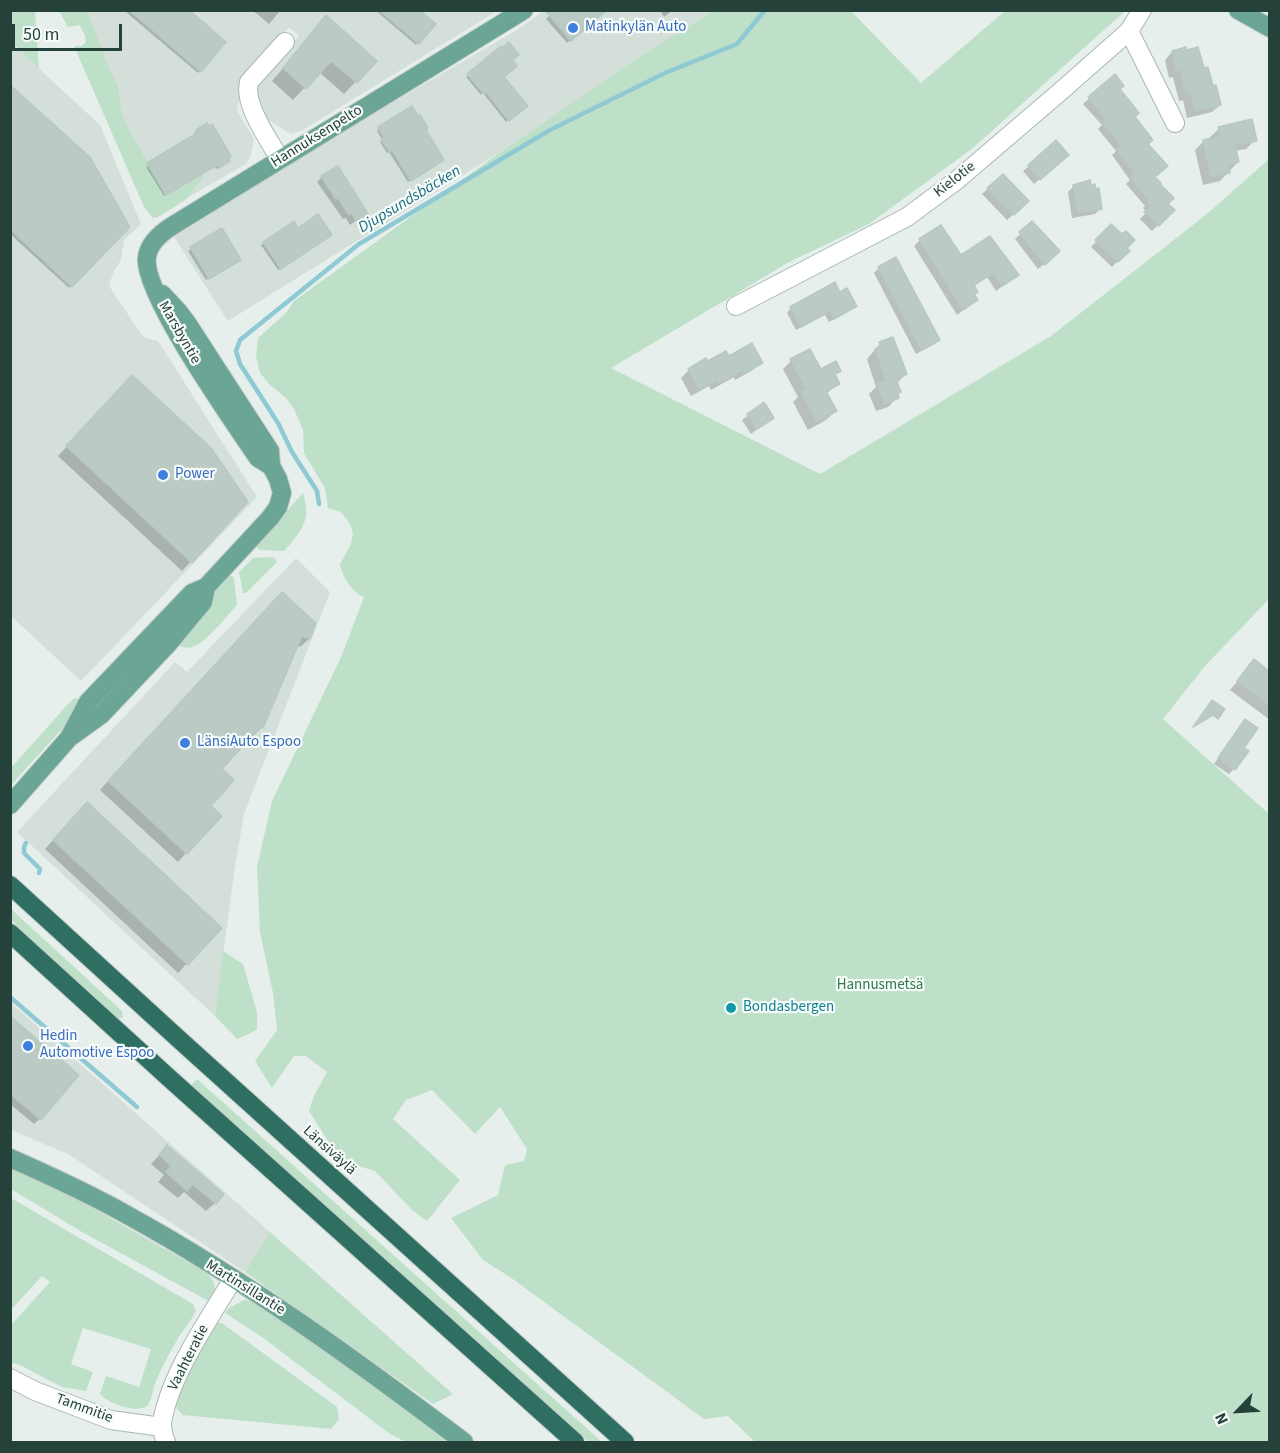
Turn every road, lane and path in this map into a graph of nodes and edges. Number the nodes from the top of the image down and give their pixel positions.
1 (524, 10) edge
2 (1142, 10) edge
3 (1238, 10) edge
4 (1269, 28) edge
5 (1130, 31) junction
6 (285, 42) dead end
7 (1175, 123) dead end
8 (280, 160) junction
9 (154, 286) joint
10 (736, 306) dead end
11 (10, 805) edge
12 (10, 885) edge
13 (10, 933) edge
14 (10, 1158) edge
15 (233, 1279) junction
16 (10, 1378) edge
17 (164, 1435) edge
18 (464, 1443) edge
19 (575, 1443) edge
20 (625, 1443) edge

1 - 8 main road, Hannuksenpelto
2 - 5 street, Kielotie
3 - 4 main road
5 - 7 street
5 - 10 street, Kielotie
6 - 8 street
8 - 9 main road, Hannuksenpelto
9 - 11 main road, Marsbyntie
12 - 20 highway, Länsiväylä
13 - 19 highway
14 - 15 main road, Martinsillantie
15 - 17 street, Vaahteratie
15 - 18 main road, Martinsillantie
16 - 17 street, Tammitie

